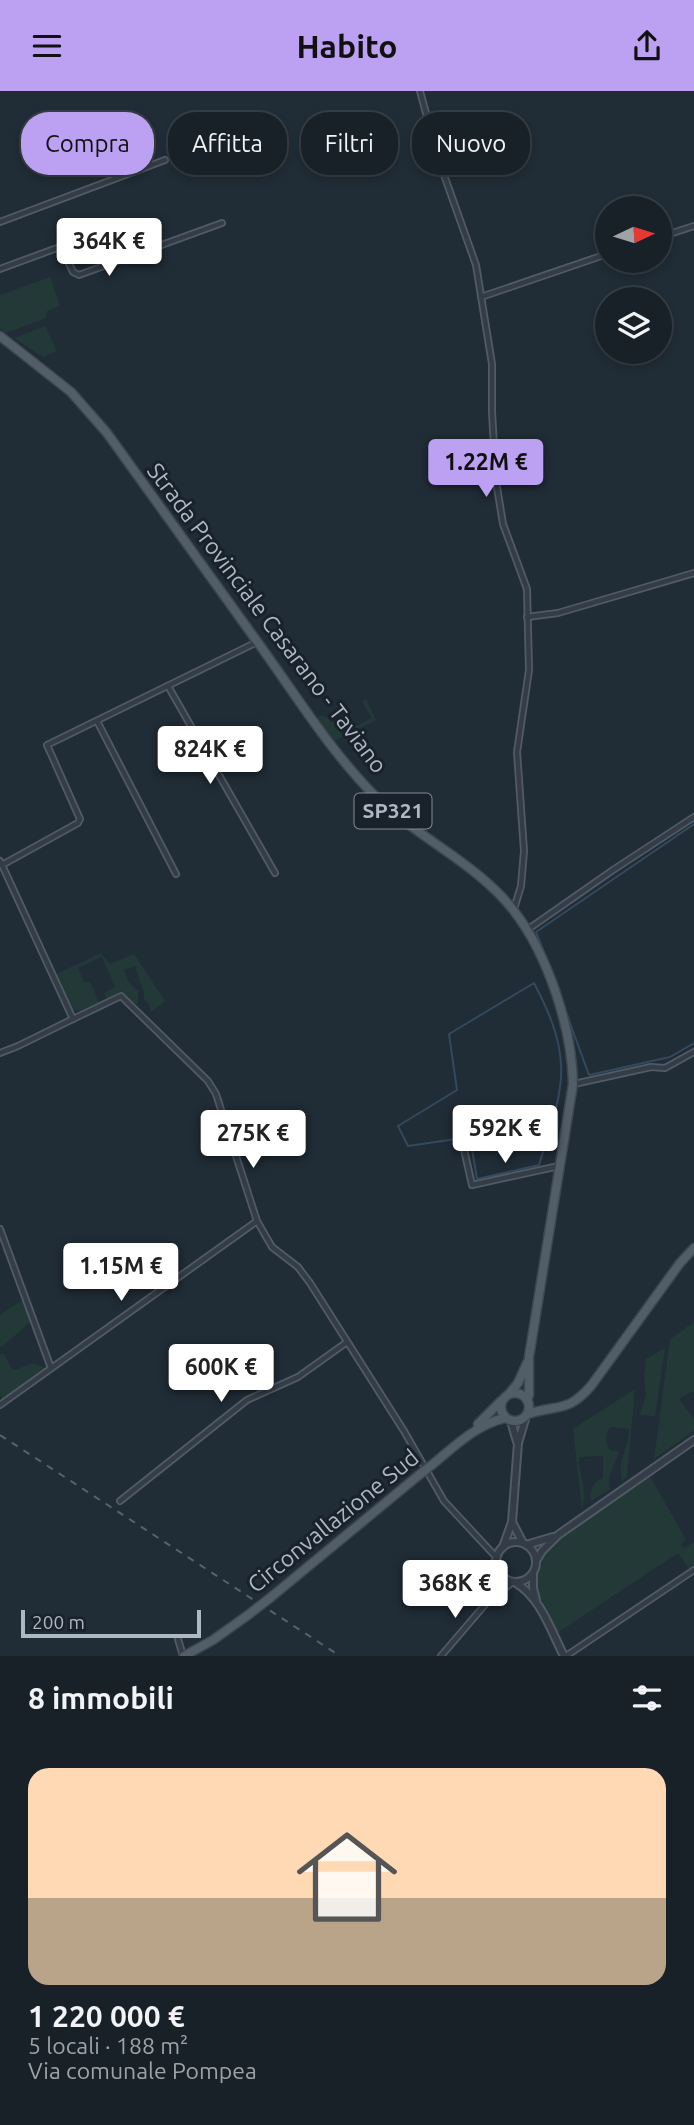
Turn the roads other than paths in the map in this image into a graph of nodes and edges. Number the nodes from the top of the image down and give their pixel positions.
1 (420, 91) edge
2 (166, 160) dead end
3 (0, 222) edge
4 (222, 223) dead end
5 (694, 226) edge
6 (672, 233) edge
7 (595, 258) edge
8 (0, 269) edge
9 (481, 297) junction
10 (0, 336) edge
11 (694, 573) edge
12 (527, 617) junction
13 (258, 642) junction
14 (168, 686) junction
15 (97, 721) junction
16 (694, 817) edge
17 (1, 864) edge
18 (275, 873) dead end
19 (176, 874) dead end
20 (513, 910) junction
21 (526, 930) junction
22 (73, 1019) junction
23 (694, 1052) edge
24 (0, 1053) edge
25 (573, 1084) junction
26 (463, 1145) dead end
27 (559, 1166) junction
28 (257, 1221) junction
29 (0, 1229) edge
30 (694, 1248) edge
31 (347, 1342) junction
32 (529, 1357) junction
33 (51, 1368) junction
34 (505, 1397) junction
35 (0, 1405) edge
36 (527, 1408) junction
37 (508, 1419) junction
38 (472, 1432) junction
39 (694, 1440) edge
40 (518, 1443) junction
41 (120, 1501) dead end
42 (512, 1522) junction
43 (558, 1535) junction
44 (525, 1544) junction
45 (503, 1547) junction
46 (497, 1558) junction
47 (536, 1561) junction
48 (497, 1569) junction
49 (694, 1570) edge
50 (533, 1573) junction
51 (515, 1582) junction
52 (489, 1600) junction
53 (538, 1605) junction
54 (178, 1639) dead end
55 (183, 1656) edge
56 (441, 1656) edge
57 (565, 1656) edge

1 - 9 street
2 - 3 street
4 - 8 street
5 - 6 street
7 - 9 street
9 - 12 street
10 - 13 main road, Strada Provinciale Casarano - Taviano / SP321
11 - 12 street
12 - 20 street
13 - 14 street
13 - 20 main road, Strada Provinciale Casarano - Taviano / SP321
14 - 15 street
14 - 18 street
15 - 17 street
15 - 19 street
16 - 21 street
17 - 22 street
20 - 21 main road, Strada Provinciale Casarano - Taviano / SP321
21 - 25 main road, Strada Provinciale Casarano - Taviano / SP321
22 - 24 street
22 - 28 street
23 - 25 street
25 - 27 main road, Strada Provinciale Casarano - Taviano / SP321
26 - 27 street
27 - 32 main road, Strada Provinciale Casarano - Taviano / SP321
28 - 31 street
28 - 33 street
29 - 33 street
30 - 36 main road, Circonvallazione Sud
31 - 41 street
31 - 46 street
32 - 34 main road
32 - 36 main road, Strada Provinciale Casarano - Taviano / SP321
33 - 35 street
34 - 36 main road
34 - 37 main road
34 - 38 main road
36 - 37 main road, Circonvallazione Sud
36 - 40 street
37 - 38 main road, Circonvallazione Sud
37 - 40 street
38 - 55 main road, Circonvallazione Sud, bridge
39 - 43 street
40 - 42 street
42 - 44 street
42 - 45 street
43 - 44 street
43 - 47 street
44 - 45 street
44 - 47 street
45 - 46 street
46 - 48 street
47 - 50 street
48 - 51 street
48 - 52 street
49 - 57 street
50 - 51 street
50 - 53 street
51 - 52 street
51 - 53 street
52 - 56 street
53 - 57 street
54 - 55 street

